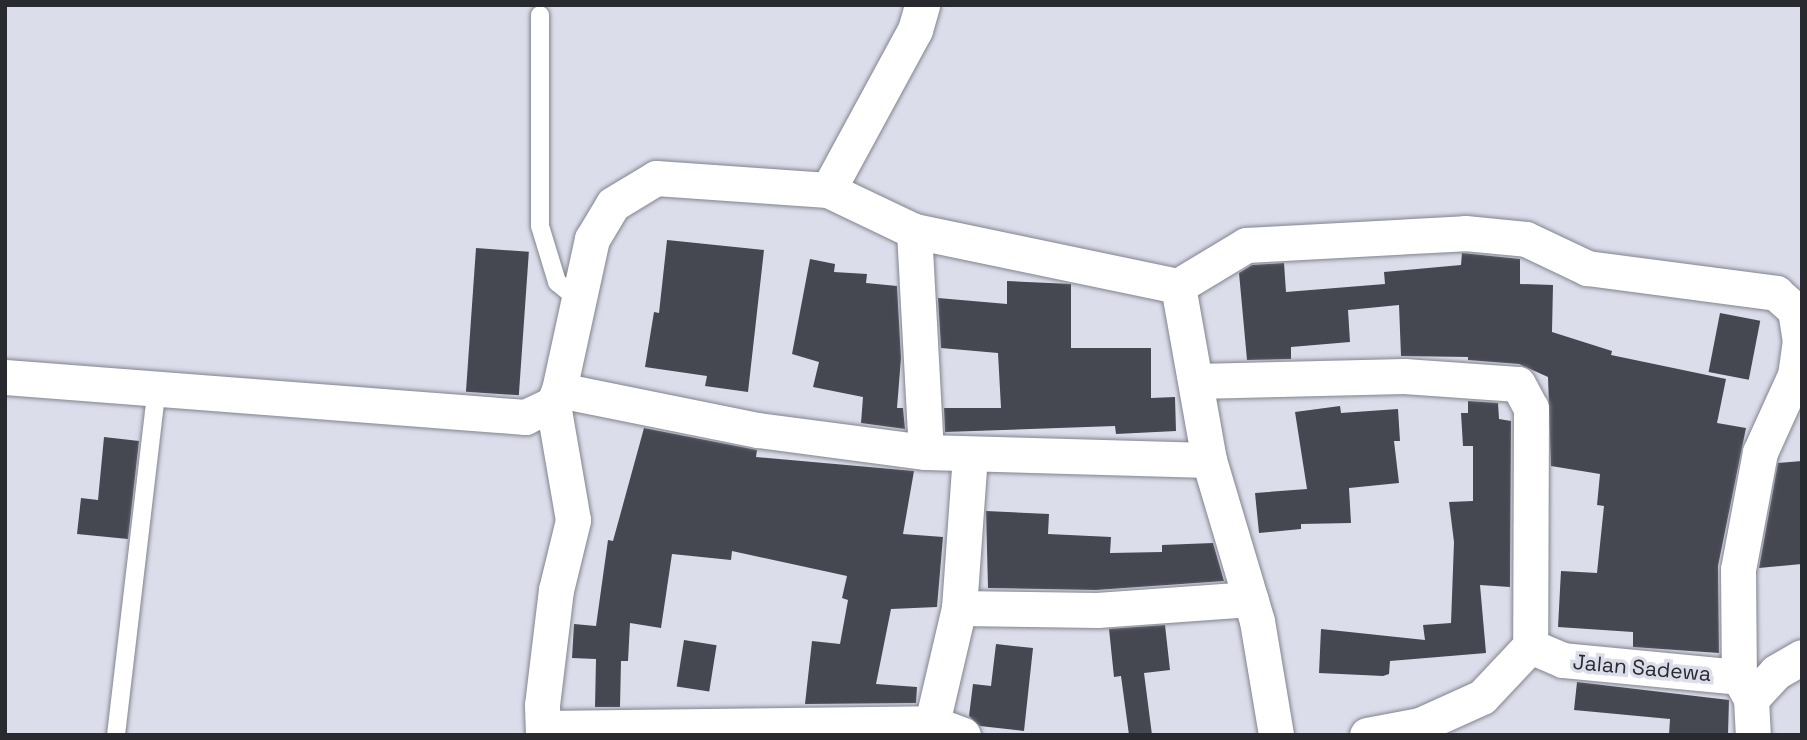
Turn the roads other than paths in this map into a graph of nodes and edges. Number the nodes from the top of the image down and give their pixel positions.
1 (922, 5) edge
2 (540, 15) dead end
3 (828, 190) junction
4 (914, 230) junction
5 (1178, 286) junction
6 (577, 299) junction
7 (1798, 375) edge
8 (5, 377) edge
9 (1196, 381) junction
10 (157, 388) junction
11 (556, 397) junction
12 (926, 452) junction
13 (970, 454) junction
14 (1209, 460) junction
15 (1251, 599) junction
16 (959, 608) junction
17 (1530, 646) junction
18 (1802, 657) edge
19 (1745, 688) junction
20 (948, 729) edge
21 (543, 732) edge
22 (116, 735) edge
23 (1276, 735) edge
24 (1367, 735) edge
25 (1753, 735) edge

1 - 3 street
2 - 6 lane
3 - 4 street
3 - 6 street
4 - 5 street
4 - 12 street
5 - 7 street
5 - 9 street
6 - 11 street
7 - 19 street
8 - 10 street
9 - 14 street
9 - 17 street
10 - 11 street
10 - 22 lane
11 - 12 street
11 - 21 street
12 - 13 street
13 - 14 street
13 - 16 street
14 - 15 street
15 - 16 street
15 - 23 street
16 - 20 street
17 - 19 street, Jalan Sadewa
17 - 24 street
18 - 19 street
19 - 25 street
20 - 21 street

